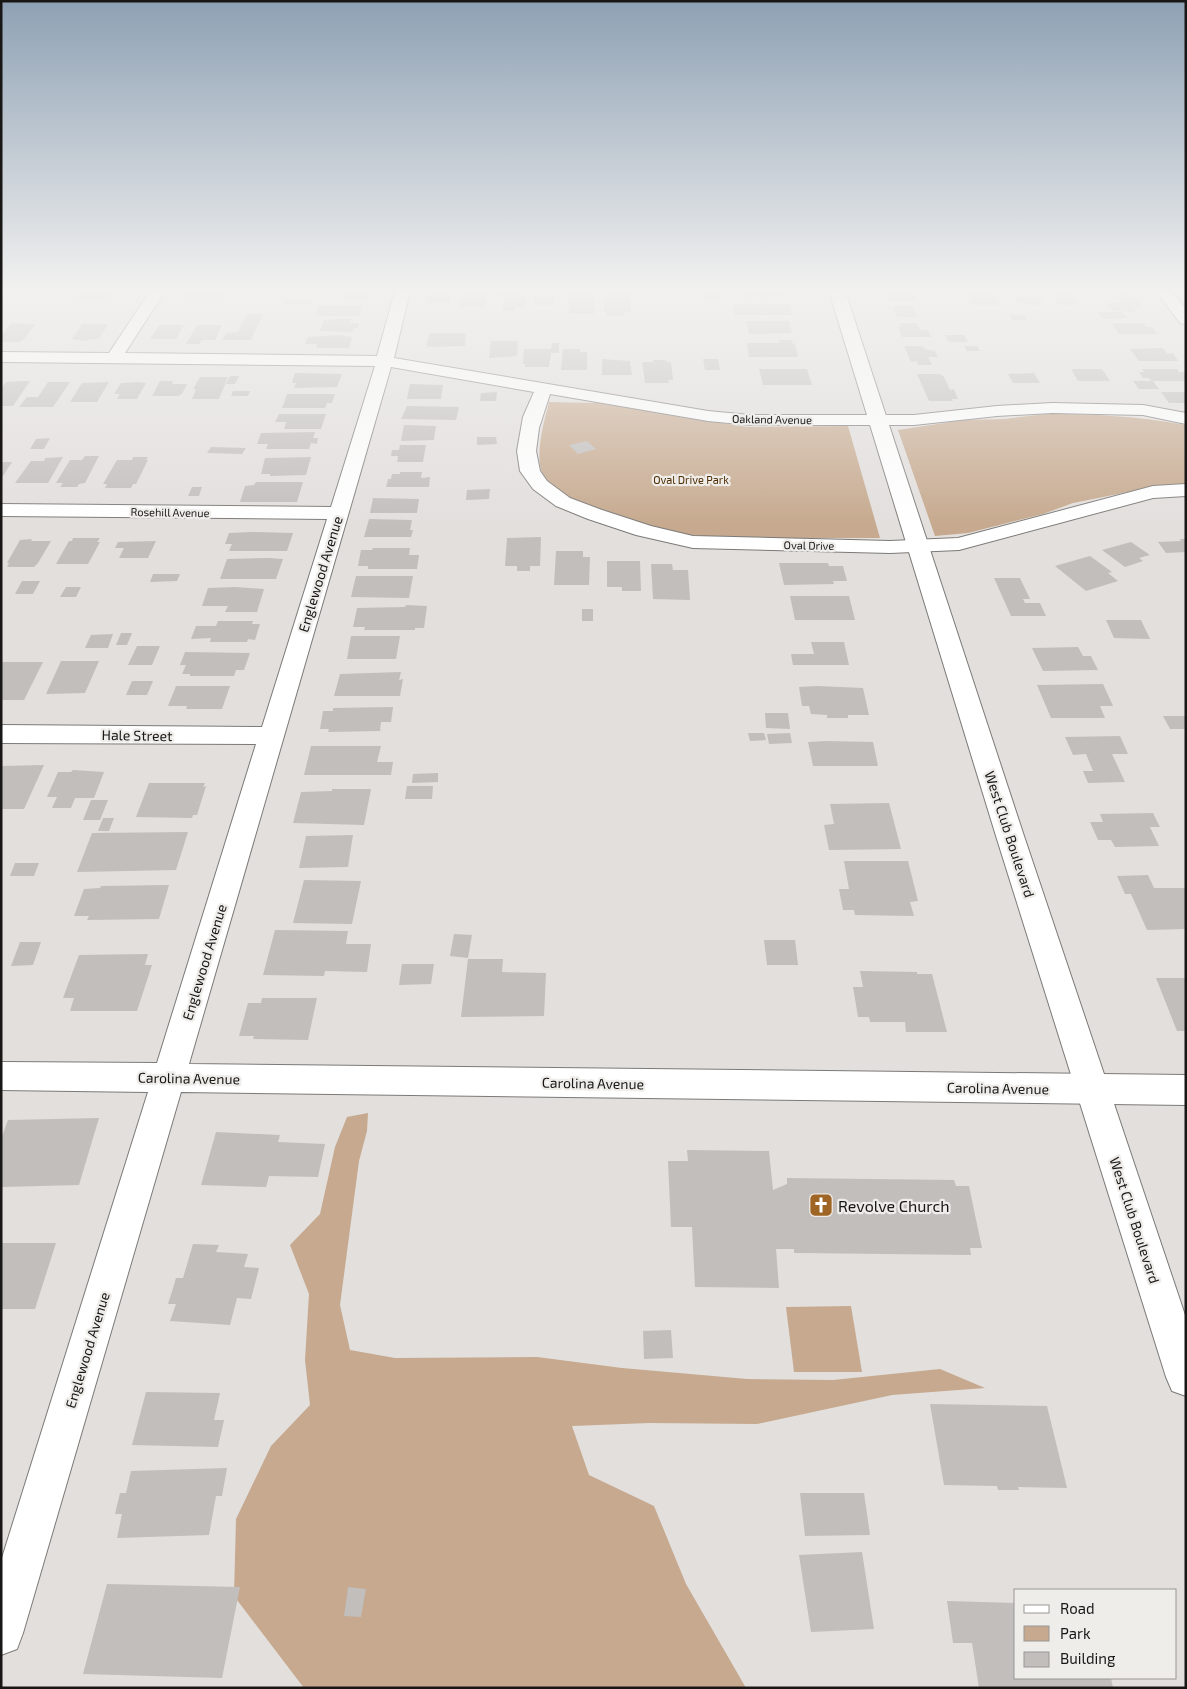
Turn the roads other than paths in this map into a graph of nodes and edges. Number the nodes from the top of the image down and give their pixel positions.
1 (381, 370) edge
2 (436, 370) edge
3 (862, 370) edge
4 (544, 388) junction
5 (1186, 419) edge
6 (878, 420) junction
7 (1186, 490) edge
8 (1, 510) edge
9 (339, 513) junction
10 (918, 546) junction
11 (1, 734) edge
12 (272, 736) junction
13 (1, 1076) edge
14 (169, 1078) junction
15 (1092, 1089) junction
16 (1186, 1090) edge
17 (1186, 1377) edge
18 (1, 1633) edge

1 - 9 street, Englewood Avenue
2 - 4 street, Oakland Avenue
3 - 6 street, West Club Boulevard
4 - 6 street, Oakland Avenue
4 - 10 street, Oval Drive
5 - 6 street, Oakland Avenue
6 - 10 street, West Club Boulevard
7 - 10 street, Oval Drive
8 - 9 street, Rosehill Avenue
9 - 12 street, Englewood Avenue
10 - 15 street, West Club Boulevard
11 - 12 street, Hale Street
12 - 14 street, Englewood Avenue
13 - 14 street, Carolina Avenue
14 - 15 street, Carolina Avenue
14 - 18 street, Englewood Avenue
15 - 16 street, Carolina Avenue
15 - 17 street, West Club Boulevard

